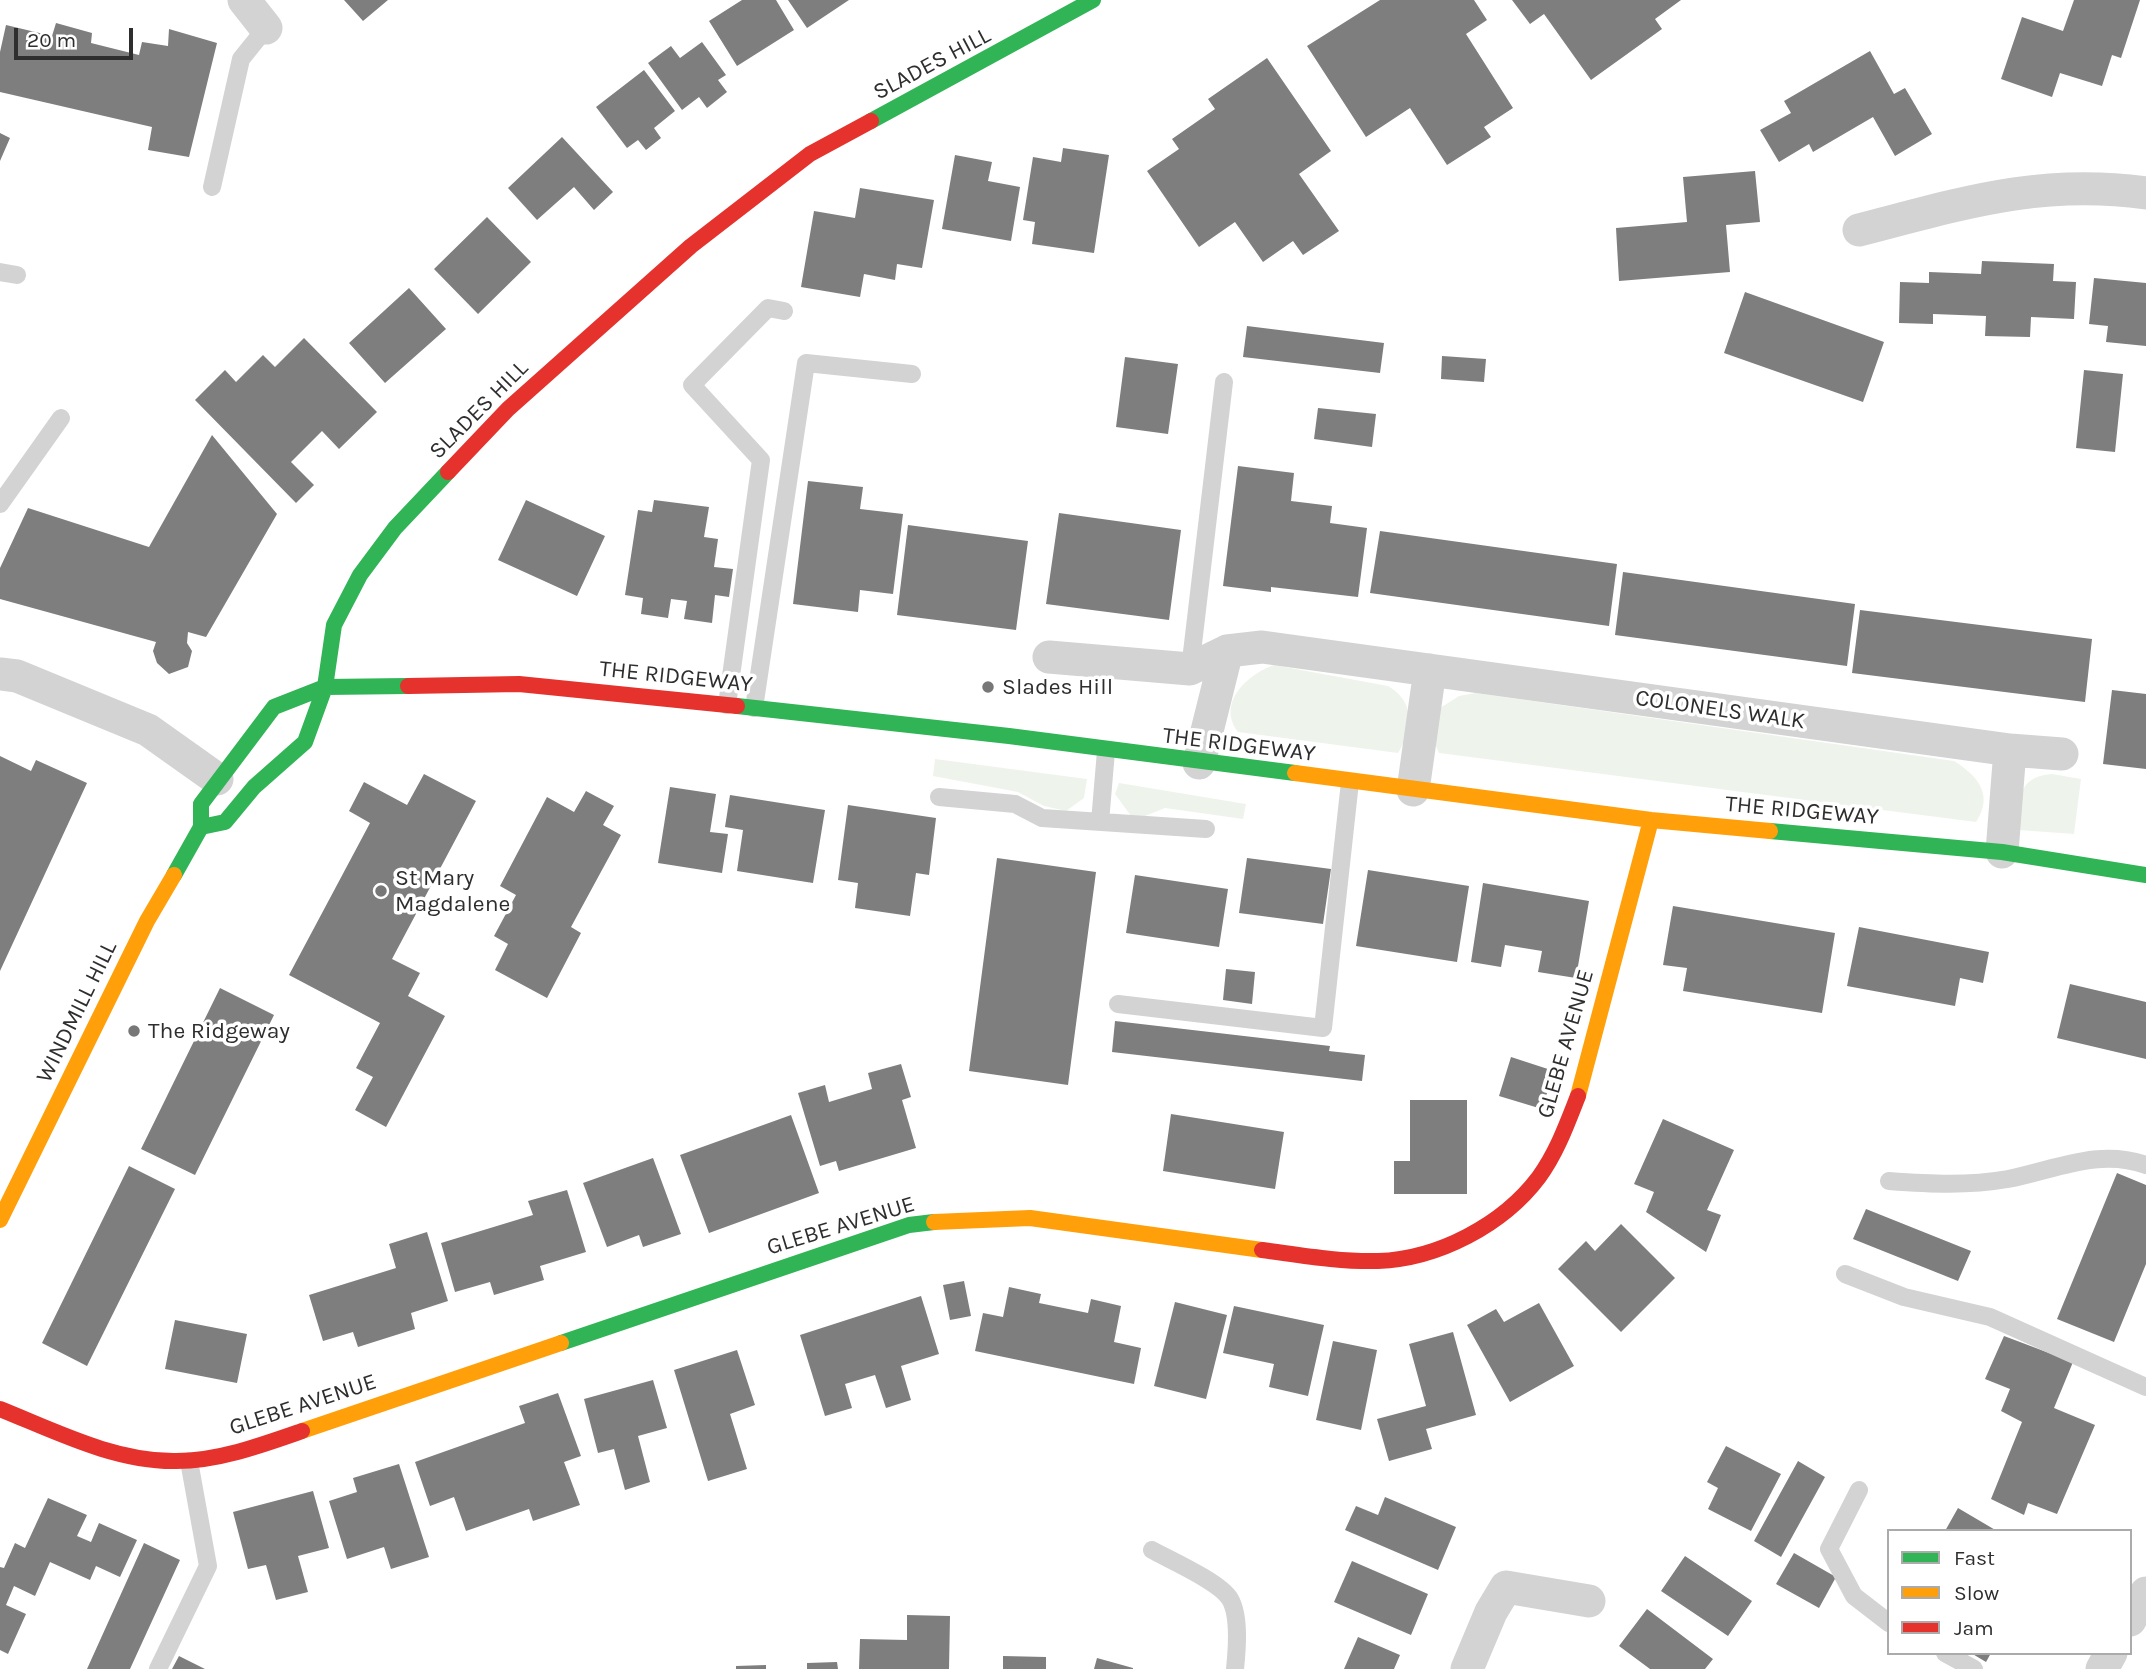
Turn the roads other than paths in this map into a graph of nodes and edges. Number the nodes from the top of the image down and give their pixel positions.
1 (244, 0) edge
2 (1093, 0) edge
3 (266, 28) joint
4 (212, 187) dead end
5 (2146, 193) edge
6 (1859, 230) dead end
7 (784, 311) dead end
8 (912, 374) dead end
9 (1224, 382) dead end
10 (61, 418) dead end
11 (0, 504) edge
12 (1227, 651) junction
13 (1049, 657) dead end
14 (1190, 669) junction
15 (1430, 670) junction
16 (0, 674) edge
17 (325, 687) junction
18 (727, 705) junction
19 (754, 708) junction
20 (2010, 750) junction
21 (1106, 751) junction
22 (2062, 754) dead end
23 (1199, 763) junction
24 (217, 779) junction
25 (1350, 782) junction
26 (1413, 790) junction
27 (939, 797) dead end
28 (1651, 820) junction
29 (1100, 822) junction
30 (201, 827) junction
31 (1206, 829) dead end
32 (2002, 852) junction
33 (2146, 875) edge
34 (1118, 1003) dead end
35 (2146, 1166) edge
36 (1889, 1181) dead end
37 (0, 1220) edge
38 (1844, 1274) dead end
39 (2146, 1387) edge
40 (0, 1409) edge
41 (189, 1461) junction
42 (1859, 1490) dead end
43 (1152, 1550) dead end
44 (2146, 1593) edge
45 (1589, 1601) dead end
46 (2132, 1617) edge
47 (1887, 1621) edge
48 (1949, 1655) edge
49 (158, 1669) edge
50 (1235, 1669) edge
51 (1467, 1669) edge
52 (1974, 1669) edge

1 - 3 street
2 - 17 main road, SLADES HILL
3 - 4 lane
5 - 6 street
7 - 18 lane
8 - 19 lane
9 - 14 lane
10 - 11 lane
12 - 14 street, COLONELS WALK
12 - 15 street, COLONELS WALK
12 - 23 street
13 - 14 street
15 - 20 street, COLONELS WALK
15 - 26 street
16 - 24 street
17 - 18 main road, THE RIDGEWAY
17 - 24 main road, WINDMILL HILL
17 - 30 main road
18 - 19 main road, THE RIDGEWAY
19 - 21 main road, THE RIDGEWAY
20 - 22 street, COLONELS WALK
20 - 32 street
21 - 23 main road, THE RIDGEWAY
21 - 29 lane
23 - 25 main road, THE RIDGEWAY
24 - 30 main road, WINDMILL HILL
25 - 26 main road, THE RIDGEWAY
25 - 34 lane
26 - 28 main road, THE RIDGEWAY
27 - 29 lane
28 - 32 main road, THE RIDGEWAY
28 - 41 main road, GLEBE AVENUE
29 - 31 lane
30 - 37 main road, WINDMILL HILL
32 - 33 main road, THE RIDGEWAY
35 - 36 lane
38 - 39 lane
40 - 41 main road, GLEBE AVENUE
41 - 49 lane
42 - 47 lane
43 - 50 lane
44 - 46 street
45 - 51 street
48 - 52 lane

